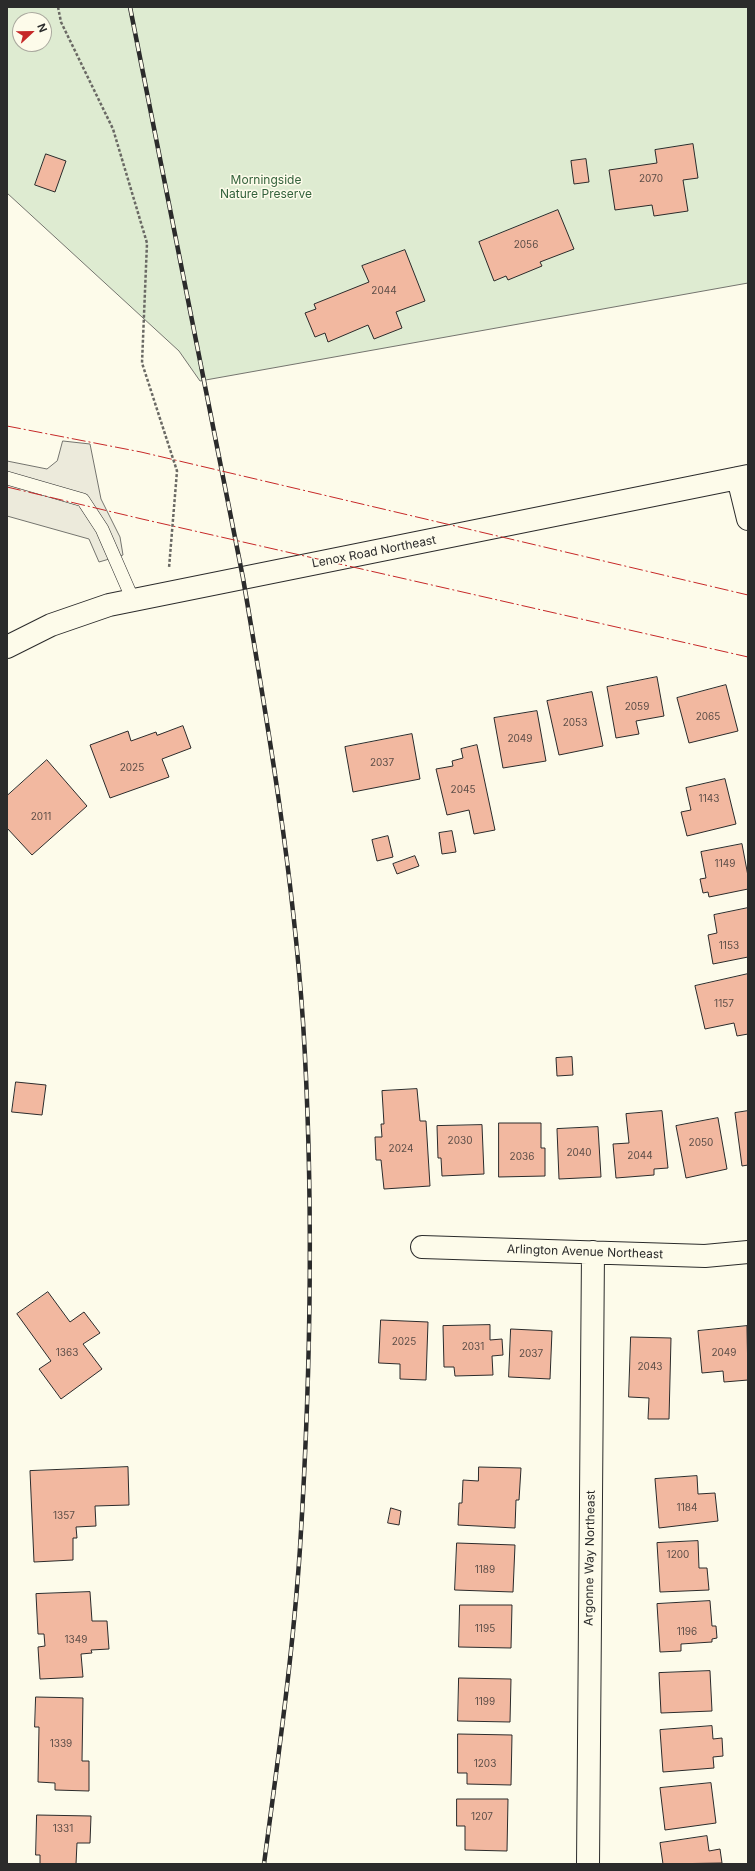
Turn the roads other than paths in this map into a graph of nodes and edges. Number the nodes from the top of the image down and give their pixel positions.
1 (743, 477) edge
2 (7, 478) edge
3 (748, 520) edge
4 (133, 600) junction
5 (7, 647) edge
6 (422, 1247) dead end
7 (593, 1252) junction
8 (748, 1252) edge
9 (588, 1864) edge

1 - 3 street
1 - 4 street, Lenox Road Northeast
2 - 4 lane
4 - 5 street, Lenox Road Northeast
6 - 7 street, Arlington Avenue Northeast
7 - 8 street, Arlington Avenue Northeast
7 - 9 street, Argonne Way Northeast

